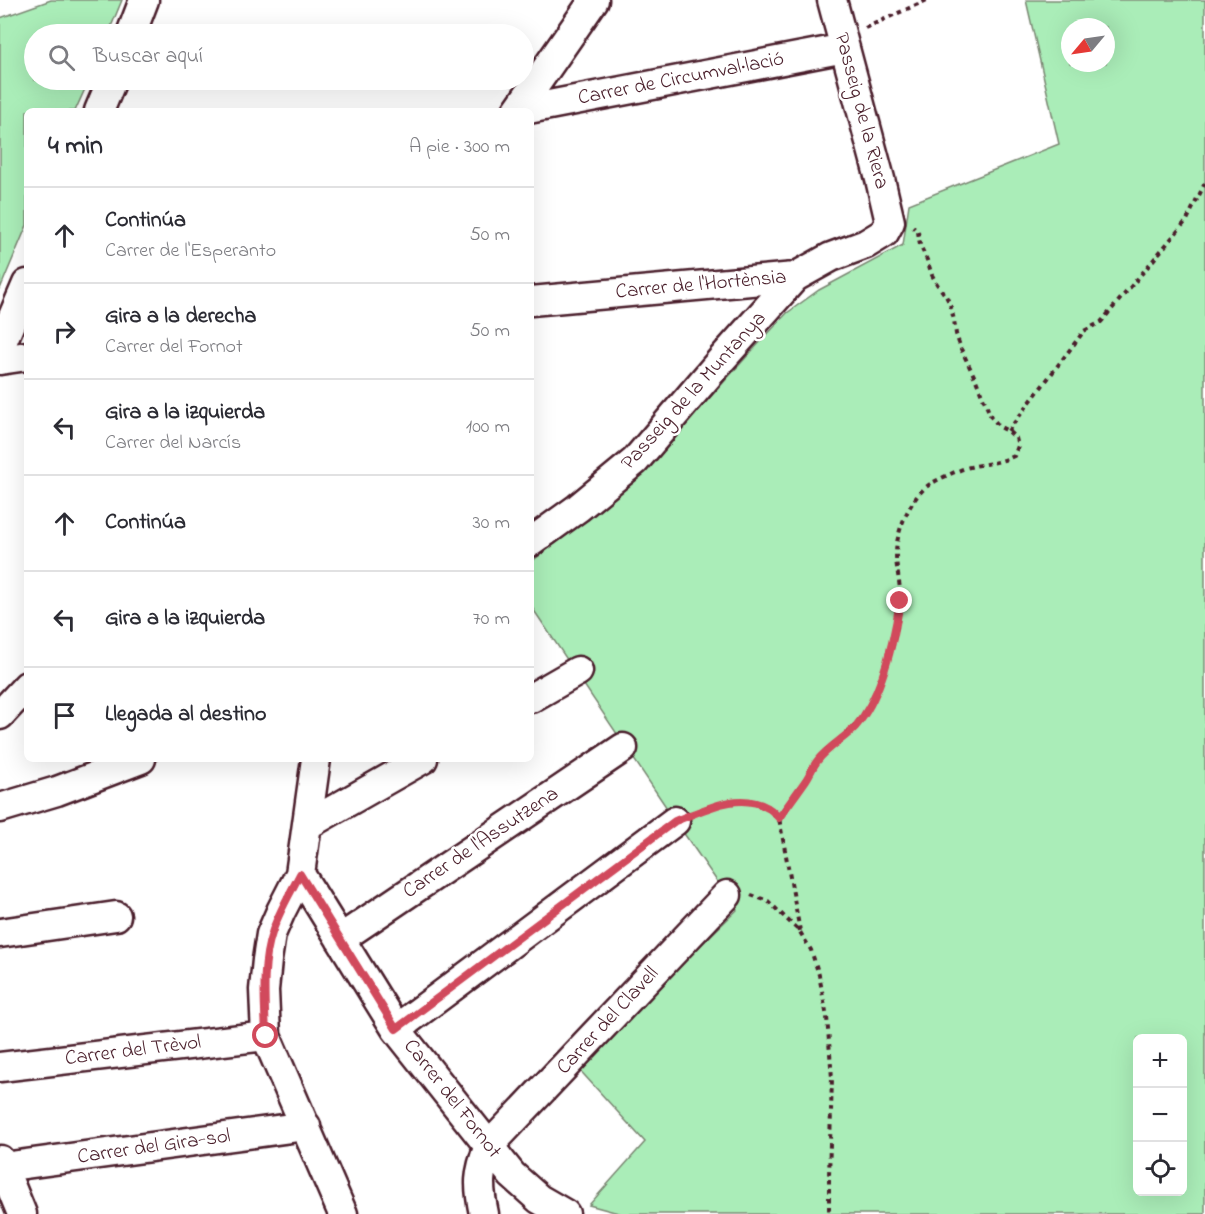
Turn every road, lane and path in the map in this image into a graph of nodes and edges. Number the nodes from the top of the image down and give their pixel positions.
1 (144, 0) edge
2 (594, 0) edge
3 (832, 0) edge
4 (927, 0) edge
5 (135, 24) edge
6 (844, 43) junction
7 (534, 88) edge
8 (108, 90) edge
9 (532, 90) edge
10 (100, 108) edge
11 (520, 108) edge
12 (532, 108) edge
13 (1205, 183) edge
14 (890, 222) junction
15 (795, 277) junction
16 (24, 291) edge
17 (534, 301) edge
18 (0, 347) edge
19 (24, 356) edge
20 (0, 360) edge
21 (1008, 430) junction
22 (534, 540) edge
23 (578, 671) dead end
24 (24, 689) edge
25 (534, 696) edge
26 (0, 715) edge
27 (623, 747) dead end
28 (133, 762) edge
29 (316, 762) edge
30 (418, 762) edge
31 (0, 808) edge
32 (779, 818) junction
33 (675, 821) joint
34 (307, 825) junction
35 (300, 874) junction
36 (727, 895) joint
37 (116, 916) dead end
38 (800, 932) junction
39 (0, 933) edge
40 (340, 939) junction
41 (396, 1029) junction
42 (266, 1036) junction
43 (0, 1067) edge
44 (306, 1126) junction
45 (489, 1146) junction
46 (1, 1163) edge
47 (22, 1214) edge
48 (343, 1214) edge
49 (484, 1214) edge
50 (565, 1214) edge
51 (829, 1214) edge

1 - 5 street
2 - 7 street
3 - 6 street, Passeig de la Riera
4 - 6 path
6 - 12 street, Carrer de Circumval·lació
6 - 14 street, Passeig de la Riera
8 - 10 street
9 - 11 street
13 - 21 path
14 - 15 street, Carrer de l'Hortènsia
14 - 21 path
15 - 17 street, Carrer de l'Hortènsia
15 - 22 street, Passeig de la Muntanya
16 - 18 street
19 - 20 street
21 - 32 path
23 - 25 street
24 - 26 street
27 - 40 street, Carrer de l'Assutzena
28 - 31 street
29 - 34 street
30 - 34 street
32 - 33 path
32 - 38 path
33 - 41 street
34 - 35 street
35 - 40 street, Carrer del Fornot
35 - 42 street
36 - 38 path
36 - 45 street, Carrer del Clavell
37 - 39 street
38 - 51 path
40 - 41 street, Carrer del Fornot
41 - 45 street, Carrer del Fornot
42 - 43 street, Carrer del Trèvol
42 - 44 street
44 - 46 street, Carrer del Gira-sol
44 - 48 street
45 - 49 street
45 - 50 street, Carrer del Fornot
46 - 47 street

